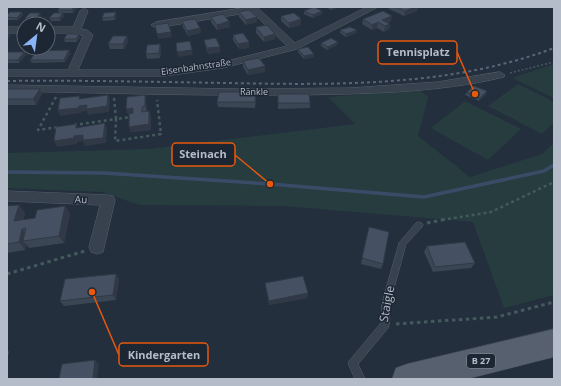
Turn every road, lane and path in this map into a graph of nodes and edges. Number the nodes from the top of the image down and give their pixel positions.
1 (374, 7) edge
2 (253, 8) edge
3 (84, 11) dead end
4 (156, 25) edge
5 (56, 30) edge
6 (76, 30) junction
7 (294, 47) junction
8 (554, 62) edge
9 (7, 73) edge
10 (71, 74) junction
11 (500, 75) joint
12 (7, 88) edge
13 (61, 88) junction
14 (114, 90) junction
15 (156, 90) junction
16 (132, 117) edge
17 (116, 119) junction
18 (69, 126) edge
19 (61, 127) edge
20 (554, 182) edge
21 (7, 196) edge
22 (419, 225) joint
23 (97, 247) joint
24 (7, 274) edge
25 (554, 302) edge
26 (385, 325) junction
27 (554, 342) edge
28 (7, 351) edge
29 (7, 356) edge
30 (360, 379) edge
31 (407, 379) edge

1 - 7 street, Eisenbahnstraße
2 - 4 street
2 - 7 street
3 - 6 street
5 - 6 street
6 - 10 street
7 - 10 street, Eisenbahnstraße
8 - 11 path
9 - 10 street, Eisenbahnstraße
11 - 15 street, Ränkle
12 - 13 street, Ränkle
13 - 14 street, Ränkle
13 - 19 path
14 - 15 street, Ränkle
14 - 17 path
15 - 17 path
16 - 17 path
17 - 18 path
20 - 22 path
21 - 23 street, Au
22 - 26 lane, Staigle
23 - 24 path
25 - 26 path
26 - 30 lane, Staigle
27 - 31 main road, B 27
28 - 29 path

